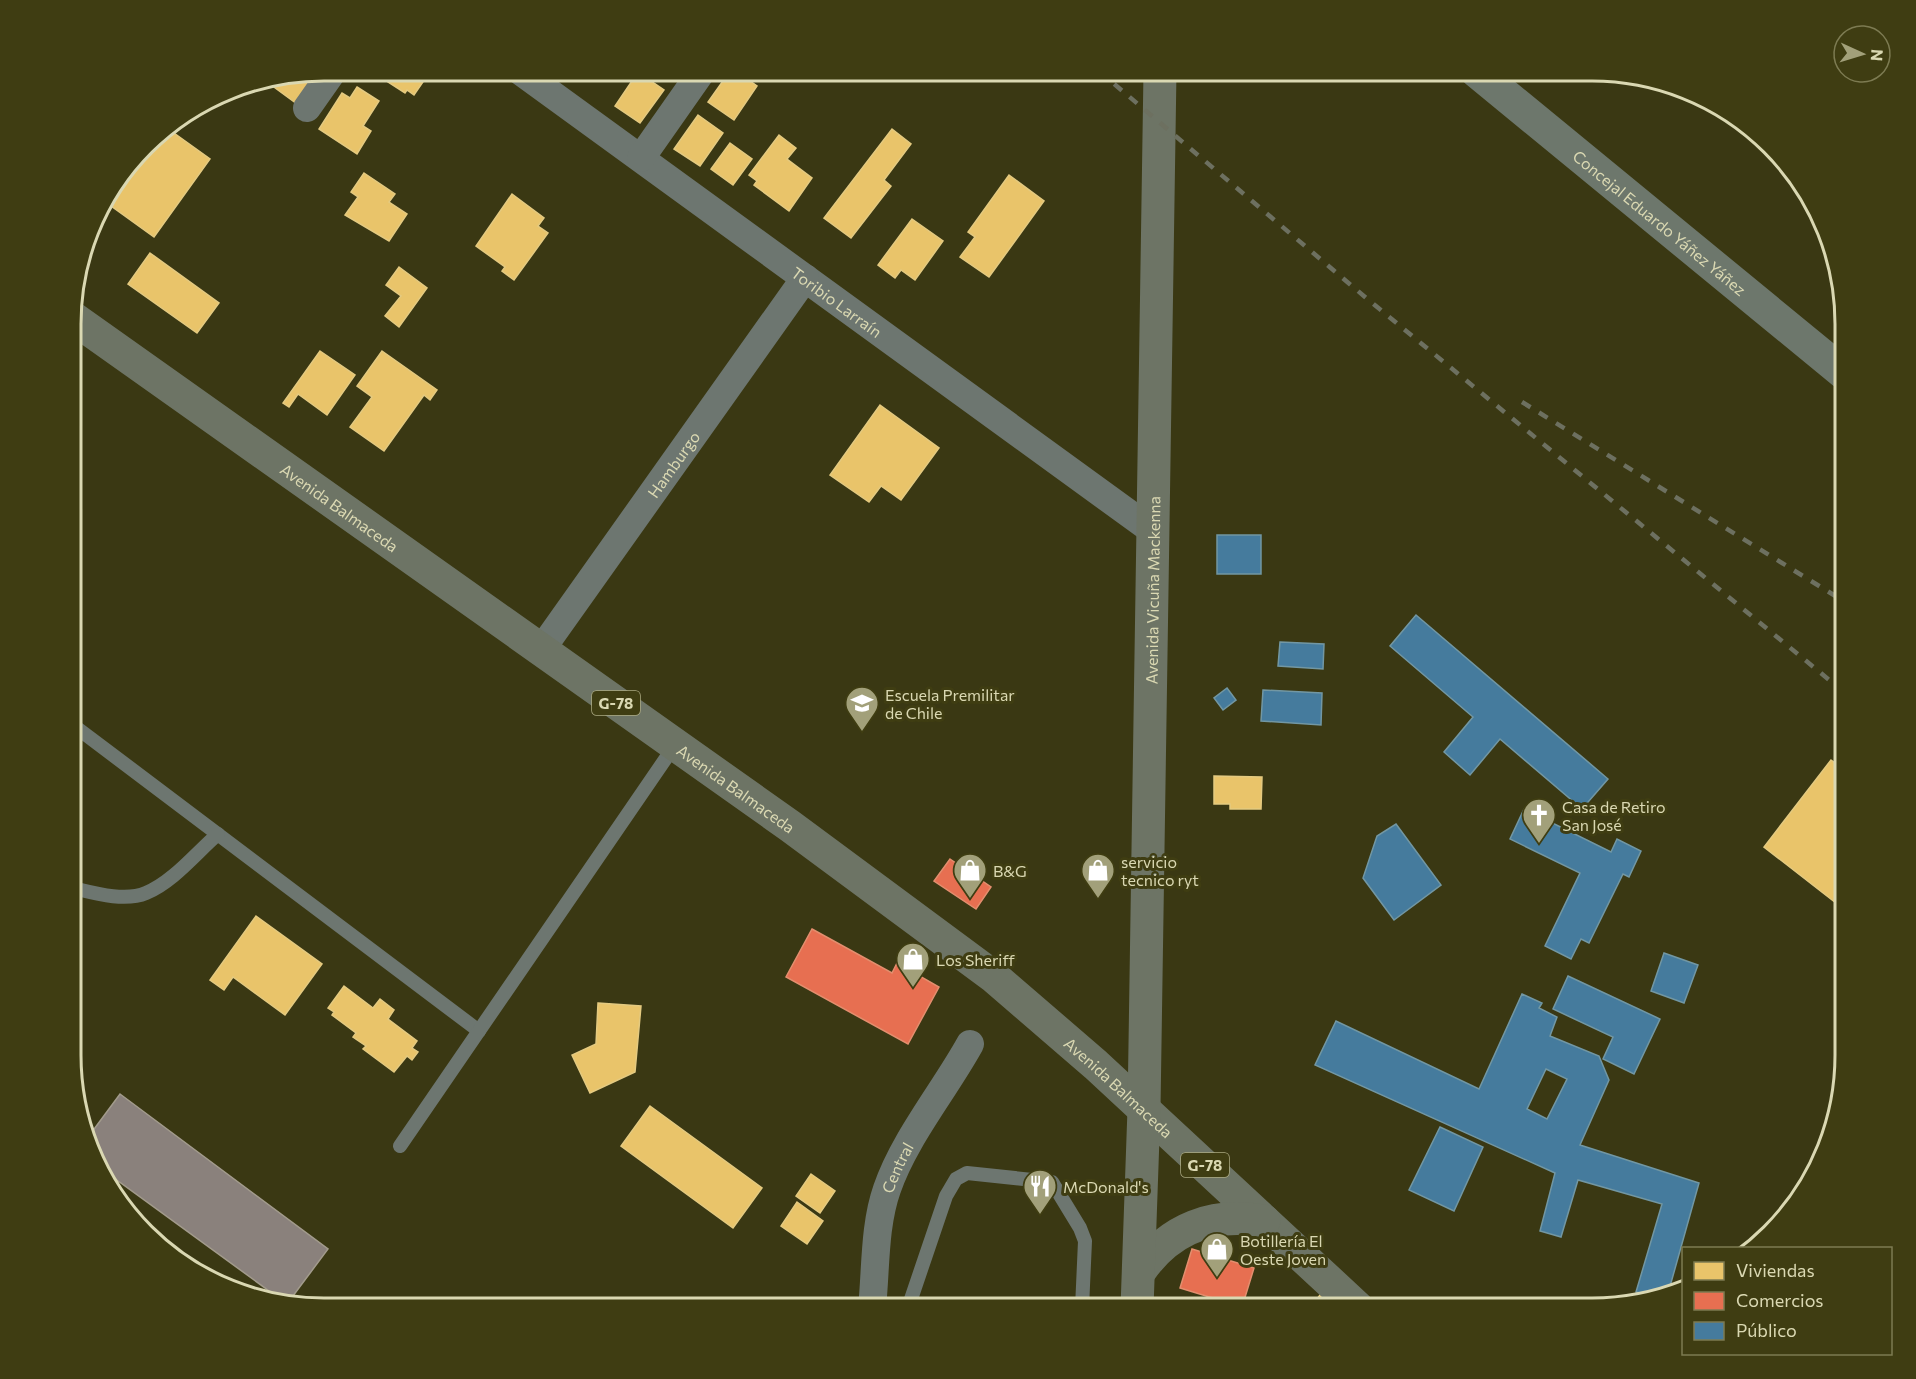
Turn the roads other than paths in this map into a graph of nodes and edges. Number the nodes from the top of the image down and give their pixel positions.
1 (325, 81) edge
2 (534, 81) edge
3 (695, 81) edge
4 (1160, 81) edge
5 (1488, 81) edge
6 (307, 108) dead end
7 (641, 158) junction
8 (805, 278) junction
9 (81, 324) edge
10 (1835, 366) edge
11 (1153, 531) junction
12 (542, 650) junction
13 (81, 730) edge
14 (675, 745) junction
15 (218, 834) junction
16 (81, 889) edge
17 (479, 1031) junction
18 (970, 1044) dead end
19 (1144, 1109) junction
20 (400, 1146) dead end
21 (1264, 1221) junction
22 (1140, 1271) junction
23 (873, 1298) edge
24 (911, 1298) edge
25 (1082, 1298) edge
26 (1138, 1298) edge
27 (1347, 1298) edge

1 - 6 street
2 - 7 street, Toribio Larraín
3 - 7 street
4 - 11 main road, Avenida Vicuña Mackenna
5 - 10 street, Concejal Eduardo Yáñez Yáñez
7 - 8 street, Toribio Larraín
8 - 11 street, Toribio Larraín
8 - 12 street, Hamburgo
9 - 12 main road, Avenida Balmaceda / G-78
11 - 19 main road, Avenida Vicuña Mackenna
12 - 14 main road, Avenida Balmaceda / G-78
13 - 15 lane
14 - 17 lane
14 - 19 main road, Avenida Balmaceda / G-78
15 - 16 lane
15 - 17 lane
17 - 20 lane
18 - 23 street, Central
19 - 21 main road, Avenida Balmaceda / G-78
19 - 22 main road, Avenida Vicuña Mackenna
21 - 22 main road
21 - 27 main road, Avenida Balmaceda / G-78
22 - 26 main road, Avenida Vicuña Mackenna
24 - 25 lane

